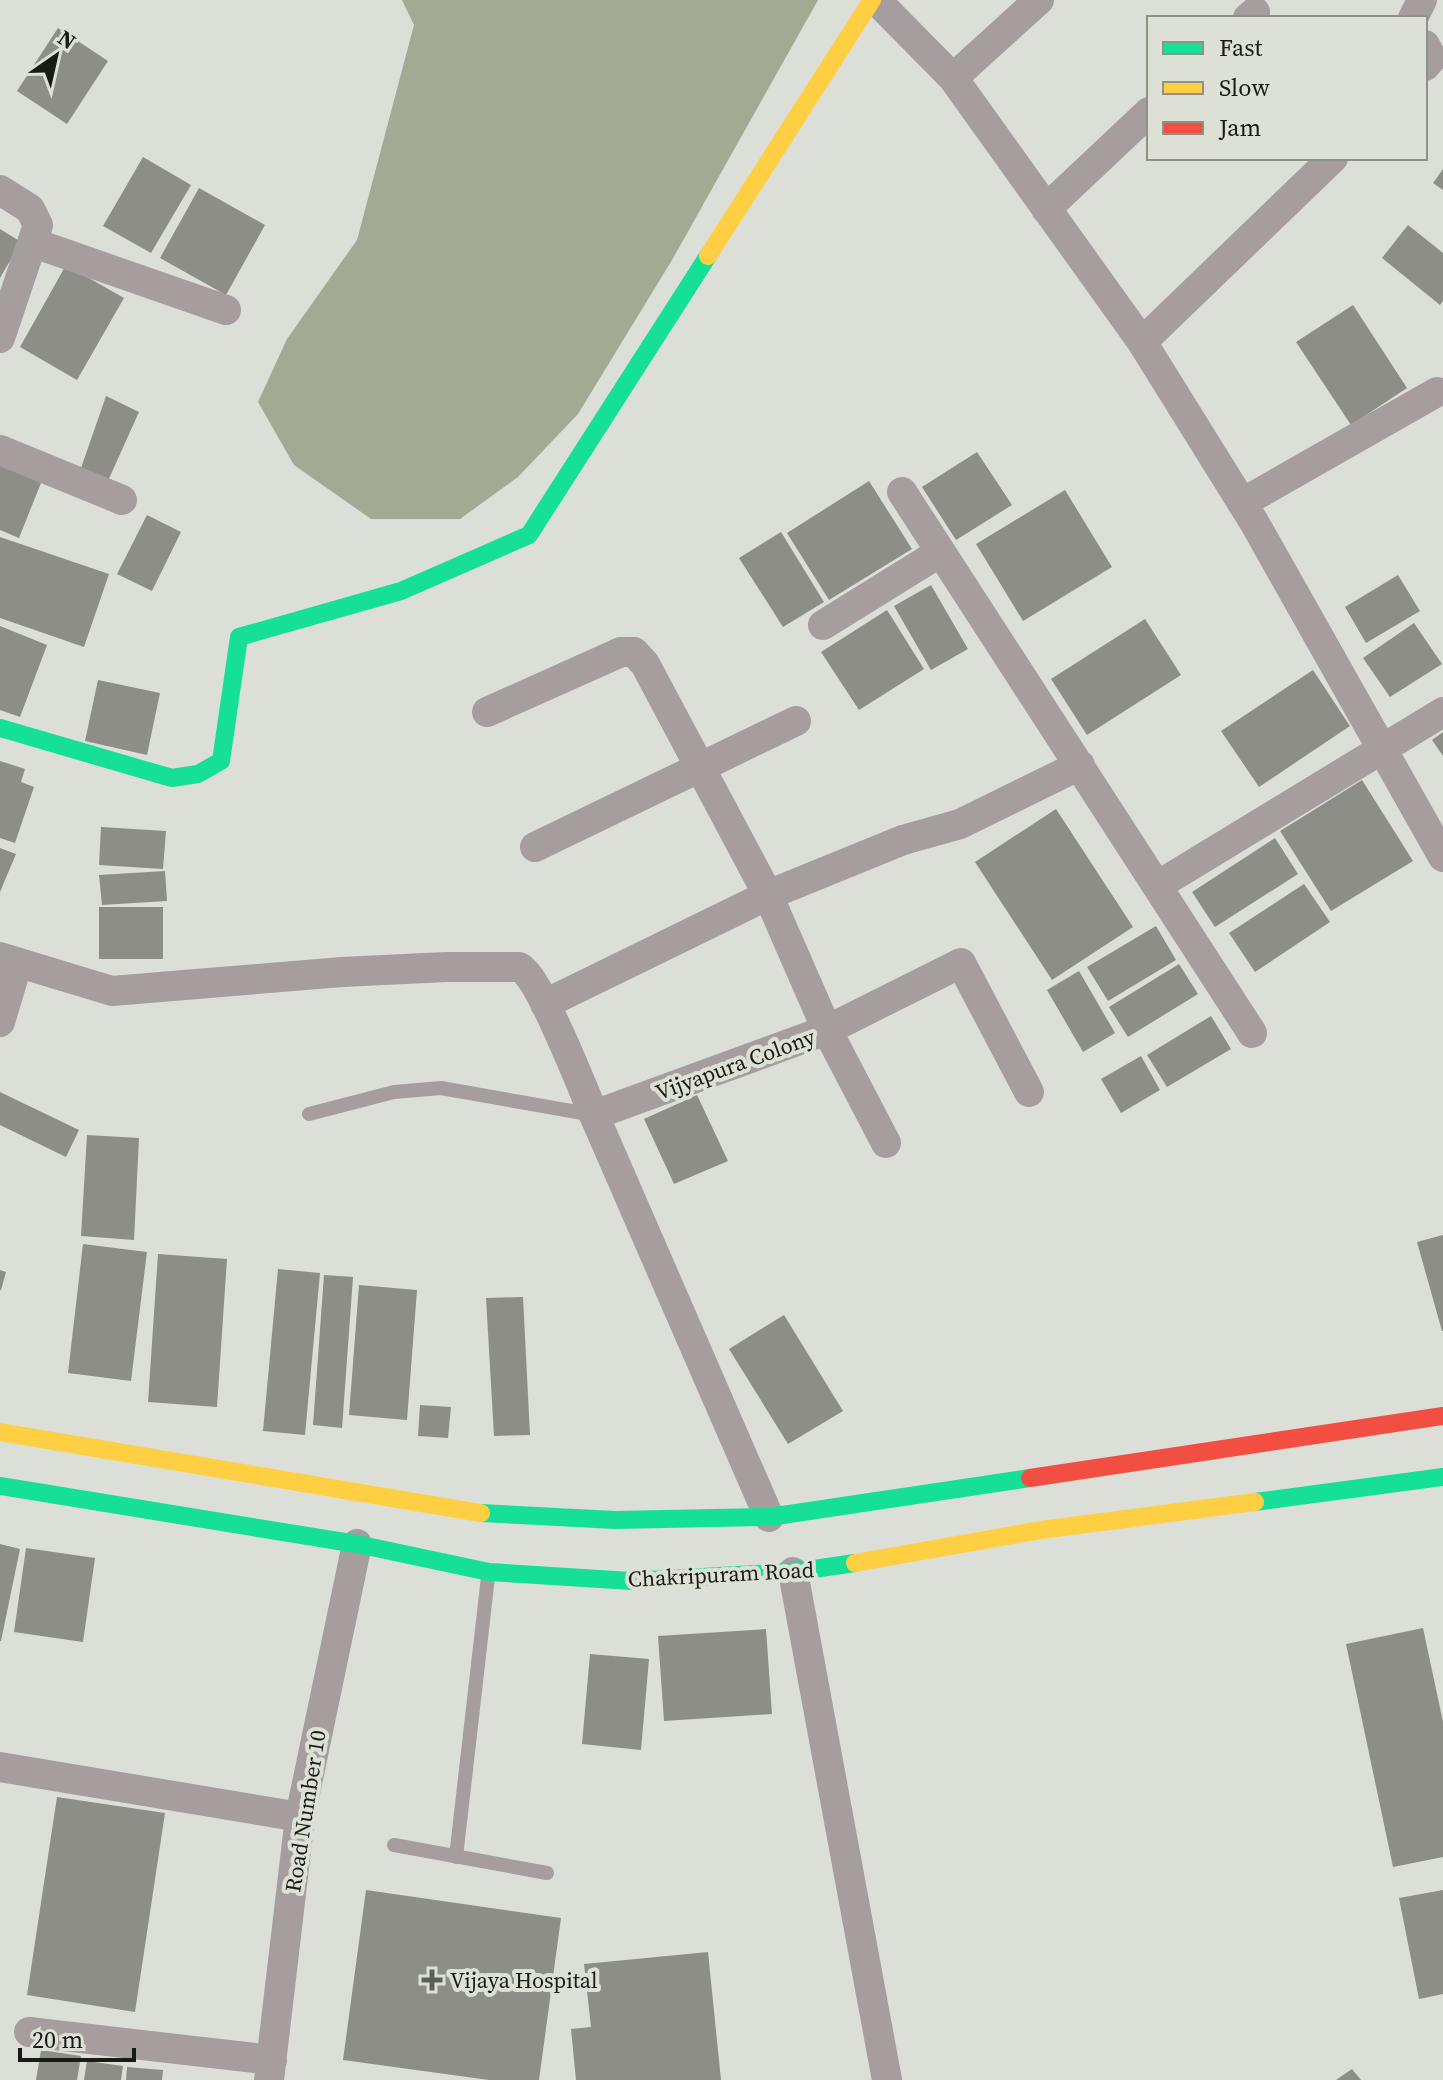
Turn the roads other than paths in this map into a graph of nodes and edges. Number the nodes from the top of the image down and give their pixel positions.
1 (874, 0) edge
2 (1039, 0) edge
3 (953, 78) junction
4 (1147, 114) edge
5 (1331, 160) edge
6 (0, 190) edge
7 (1046, 209) junction
8 (34, 243) junction
9 (226, 310) dead end
10 (0, 338) edge
11 (1142, 342) junction
12 (1437, 392) dead end
13 (0, 450) edge
14 (902, 492) dead end
15 (122, 500) dead end
16 (1242, 503) junction
17 (939, 553) junction
18 (823, 625) dead end
19 (487, 712) dead end
20 (1443, 712) edge
21 (796, 721) dead end
22 (0, 728) edge
23 (1382, 749) junction
24 (701, 765) junction
25 (1080, 765) junction
26 (535, 847) dead end
27 (1443, 857) edge
28 (1157, 886) junction
29 (768, 895) junction
30 (8, 961) edge
31 (545, 1004) junction
32 (0, 1022) edge
33 (827, 1030) junction
34 (1252, 1033) dead end
35 (1029, 1092) dead end
36 (309, 1114) dead end
37 (594, 1115) junction
38 (886, 1143) dead end
39 (1443, 1416) edge
40 (0, 1432) edge
41 (1443, 1477) edge
42 (0, 1486) edge
43 (769, 1517) junction
44 (357, 1544) junction
45 (489, 1572) junction
46 (793, 1572) junction
47 (0, 1767) edge
48 (300, 1817) junction
49 (394, 1845) dead end
50 (456, 1857) junction
51 (547, 1873) dead end
52 (29, 2032) dead end
53 (271, 2070) edge
54 (887, 2080) edge

1 - 3 street
1 - 22 main road
2 - 3 street
3 - 7 street
4 - 7 street
5 - 11 street
6 - 8 street
7 - 11 street
8 - 9 street
8 - 10 street
11 - 16 street
12 - 16 street
13 - 15 street
14 - 17 street
16 - 23 street
17 - 18 street
17 - 25 street
19 - 24 street, Vijyapura Colony
20 - 23 street
21 - 24 street
23 - 27 street
23 - 28 street
24 - 26 street
24 - 29 street, Vijyapura Colony
25 - 28 street
25 - 29 street
28 - 34 street
29 - 31 street
29 - 33 street, Vijyapura Colony
30 - 31 street
30 - 32 street
31 - 37 street
33 - 35 street
33 - 37 street, Vijyapura Colony
33 - 38 street
36 - 37 lane
37 - 43 street
39 - 43 main road
40 - 43 main road
41 - 46 main road, Chakripuram Road
42 - 44 main road, Chakripuram Road
44 - 45 main road, Chakripuram Road
44 - 48 street, Road Number 10
45 - 46 main road, Chakripuram Road
45 - 50 lane
46 - 54 street
47 - 48 street
48 - 53 street, Road Number 10
49 - 50 lane
50 - 51 lane
52 - 53 street

